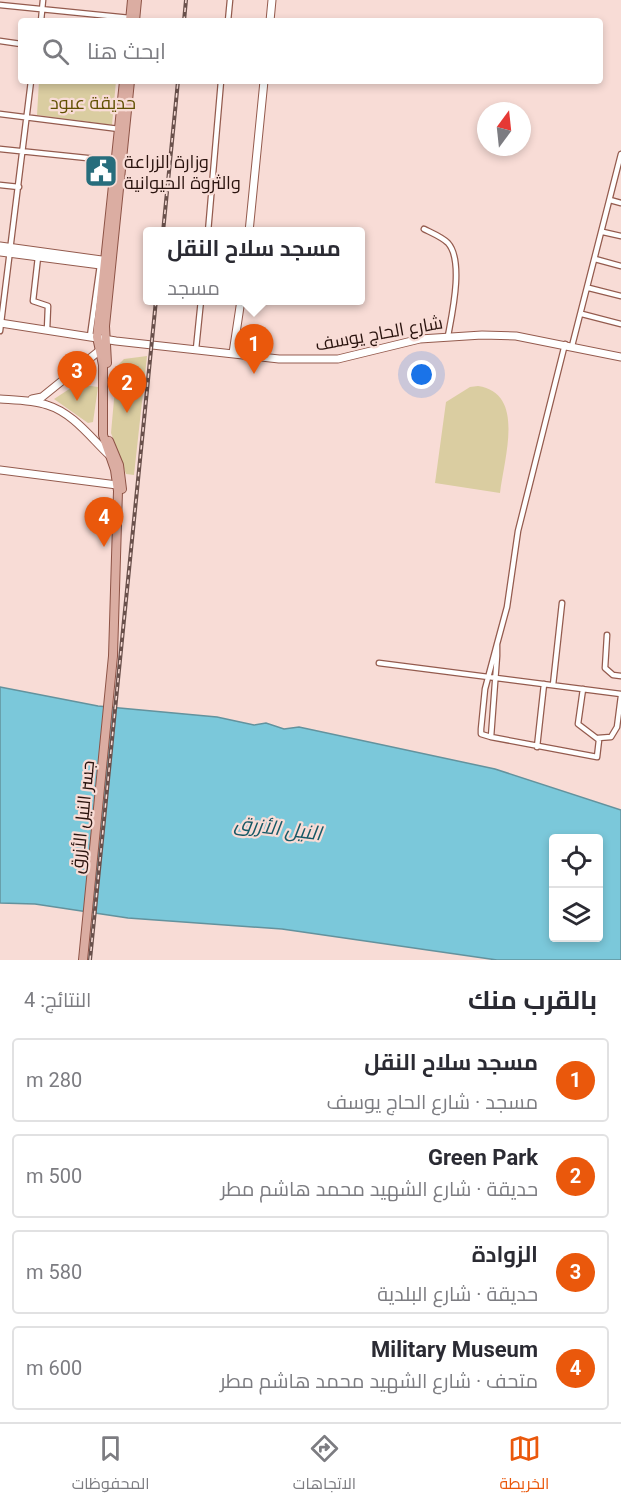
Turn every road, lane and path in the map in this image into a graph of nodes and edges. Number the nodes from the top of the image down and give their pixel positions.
1 (43, 0) edge
2 (132, 0) edge
3 (137, 0) edge
4 (230, 0) edge
5 (272, 0) edge
6 (0, 5) edge
7 (42, 10) junction
8 (41, 18) edge
9 (114, 18) edge
10 (132, 18) edge
11 (132, 18) edge
12 (228, 18) edge
13 (270, 18) edge
14 (0, 41) edge
15 (18, 44) edge
16 (31, 84) edge
17 (124, 84) edge
18 (130, 84) edge
19 (220, 84) edge
20 (264, 84) edge
21 (0, 114) edge
22 (27, 119) junction
23 (119, 129) junction
24 (0, 149) edge
25 (24, 152) junction
26 (621, 154) edge
27 (116, 161) junction
28 (620, 162) edge
29 (618, 176) edge
30 (0, 185) edge
31 (18, 187) junction
32 (610, 200) junction
33 (621, 203) edge
34 (208, 227) edge
35 (249, 227) edge
36 (424, 229) dead end
37 (603, 232) junction
38 (621, 236) edge
39 (0, 246) edge
40 (11, 251) junction
41 (0, 252) edge
42 (38, 257) junction
43 (595, 259) junction
44 (106, 264) junction
45 (621, 266) edge
46 (589, 288) junction
47 (621, 296) edge
48 (2, 301) edge
49 (200, 305) edge
50 (240, 305) edge
51 (582, 314) junction
52 (621, 324) edge
53 (0, 326) edge
54 (47, 330) junction
55 (448, 336) junction
56 (97, 337) junction
57 (568, 345) junction
58 (196, 349) junction
59 (99, 351) junction
60 (232, 353) junction
61 (621, 357) edge
62 (0, 397) edge
63 (109, 455) junction
64 (0, 470) edge
65 (117, 485) junction
66 (562, 603) dead end
67 (607, 635) dead end
68 (497, 645) junction
69 (379, 663) dead end
70 (113, 676) junction
71 (488, 676) junction
72 (621, 676) edge
73 (495, 677) junction
74 (544, 684) junction
75 (553, 685) junction
76 (583, 689) junction
77 (621, 695) edge
78 (491, 737) junction
79 (598, 738) junction
80 (537, 747) junction
81 (84, 960) edge

1 - 7 street
2 - 10 main road
3 - 11 main road
4 - 12 street
5 - 13 main road
6 - 7 street
7 - 8 street
7 - 9 street
14 - 15 street
16 - 22 street
17 - 23 main road
18 - 44 main road
19 - 34 street
20 - 35 main road
21 - 22 street
22 - 23 street
22 - 25 street
23 - 27 main road
24 - 25 street
25 - 27 street
25 - 31 street
26 - 28 street
27 - 44 main road
28 - 29 street
29 - 32 street
30 - 31 street
31 - 40 street
32 - 33 street
32 - 37 street
36 - 55 street
37 - 38 street
37 - 43 street
39 - 40 main road
40 - 41 main road
40 - 42 main road
40 - 44 main road
40 - 48 street
42 - 44 main road
42 - 54 street
43 - 45 street
43 - 46 street
44 - 56 main road
44 - 56 street
46 - 47 street
46 - 51 street
48 - 53 street
49 - 58 street
50 - 60 main road
51 - 52 street
51 - 57 street
53 - 54 main road, شارع الحاج يوسف
54 - 56 main road, شارع الحاج يوسف
55 - 57 main road, شارع الحاج يوسف
55 - 60 main road, شارع الحاج يوسف
56 - 58 main road, شارع الحاج يوسف
56 - 59 main road
56 - 70 main road
57 - 61 main road, شارع الحاج يوسف
57 - 68 street
58 - 60 main road, شارع الحاج يوسف
59 - 62 main road
59 - 63 main road
62 - 63 main road
63 - 65 main road
64 - 65 main road
65 - 70 main road
66 - 75 street
67 - 72 street
68 - 71 street
68 - 73 street
69 - 71 street
70 - 81 main road, جسر النيل الأزرق
71 - 73 street
71 - 78 street
73 - 74 street
73 - 78 street
74 - 75 street
74 - 80 street
75 - 76 street
76 - 77 street
76 - 79 street
77 - 79 street
78 - 80 street
79 - 80 street

